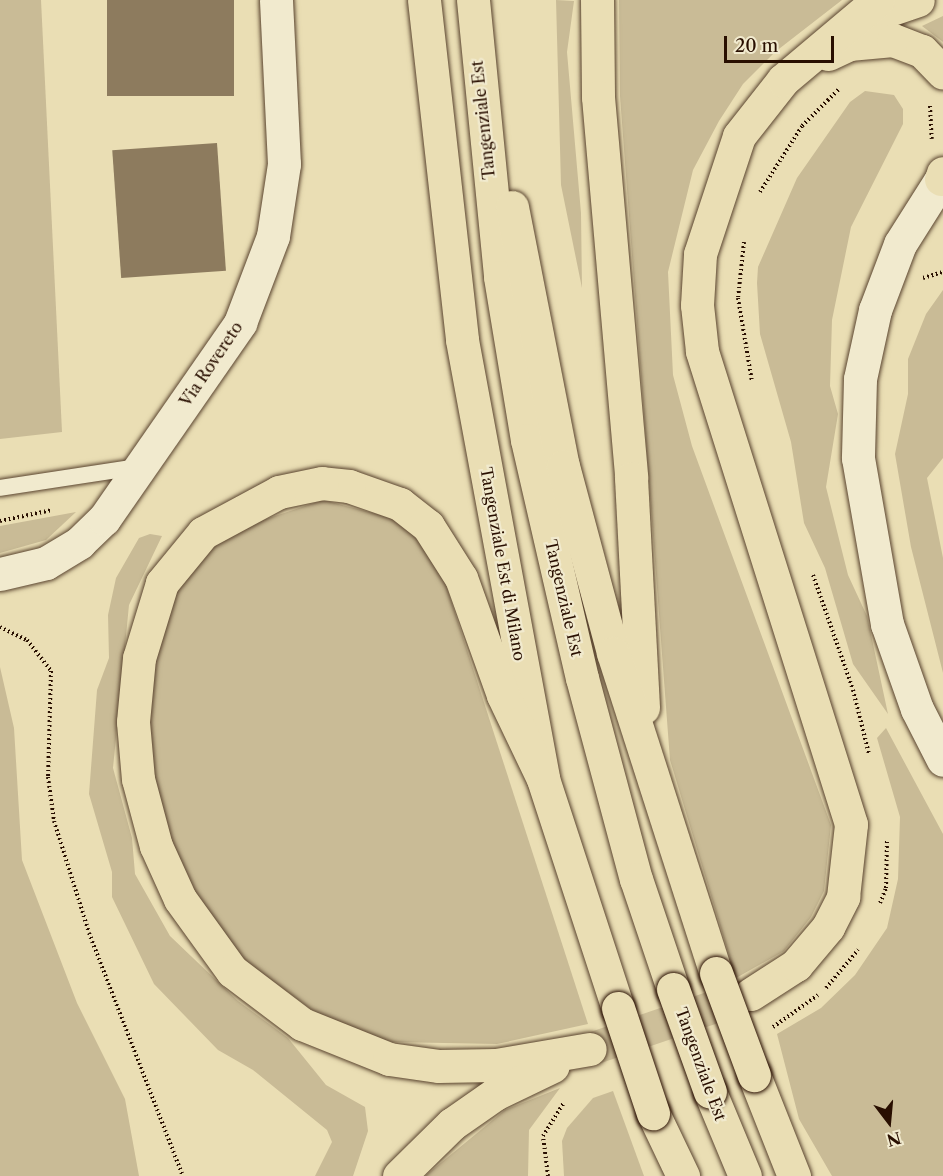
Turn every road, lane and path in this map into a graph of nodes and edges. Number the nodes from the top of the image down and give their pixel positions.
1 (276, 0) edge
2 (424, 0) edge
3 (473, 0) edge
4 (487, 0) edge
5 (597, 0) edge
6 (918, 0) edge
7 (869, 10) edge
8 (943, 73) edge
9 (783, 80) junction
10 (943, 176) edge
11 (142, 466) junction
12 (0, 488) edge
13 (0, 574) edge
14 (0, 627) edge
15 (943, 760) edge
16 (648, 764) junction
17 (543, 779) junction
18 (751, 994) tunnel mouth
19 (573, 1095) dead end
20 (653, 1113) junction
21 (794, 1174) edge
22 (183, 1176) edge
23 (399, 1176) edge
24 (548, 1176) edge
25 (665, 1176) edge
26 (683, 1176) edge
27 (745, 1176) edge

1 - 11 street, Via Rovereto
2 - 17 highway, Tangenziale Est di Milano
3 - 27 highway, Tangenziale Est, bridge
4 - 16 highway
5 - 16 highway
6 - 7 highway
7 - 9 highway
8 - 9 highway
9 - 18 highway
10 - 15 street
11 - 12 lane
11 - 13 street, Via Rovereto
14 - 22 path
16 - 21 highway, bridge
17 - 20 highway, Tangenziale Est di Milano, bridge
17 - 23 highway
19 - 24 path
20 - 25 highway
20 - 26 highway

